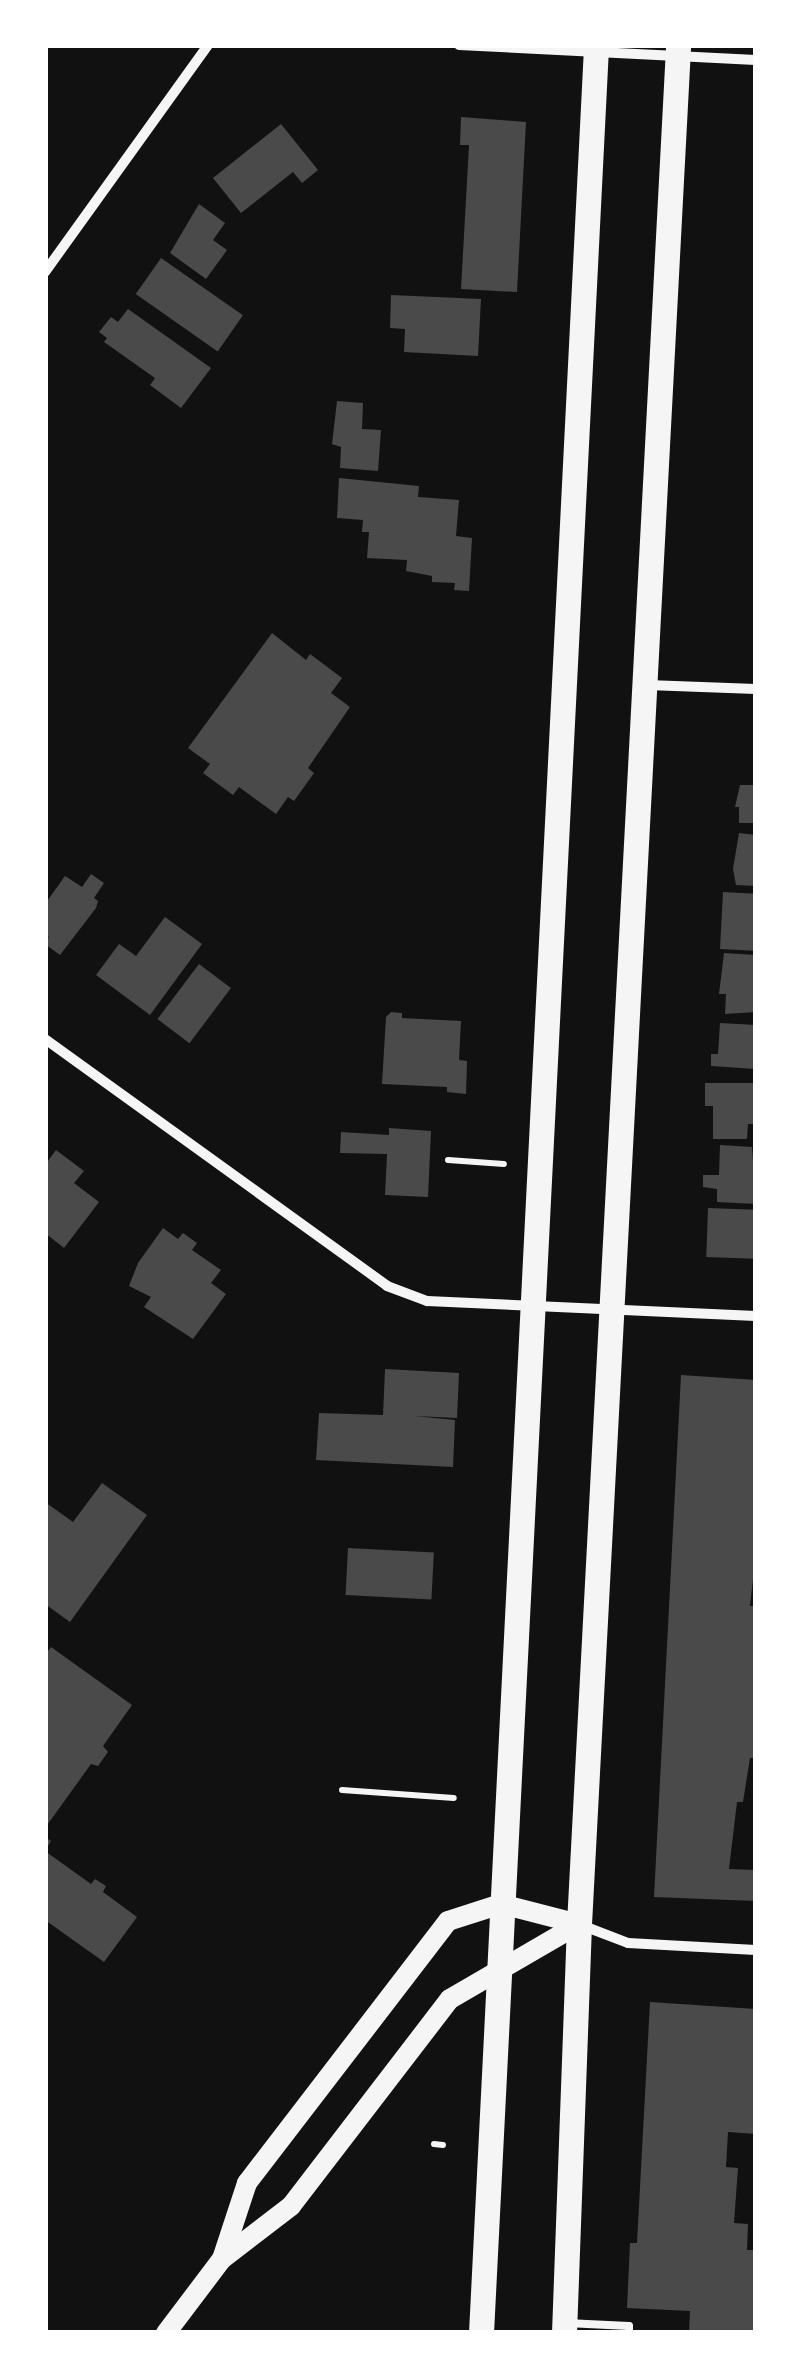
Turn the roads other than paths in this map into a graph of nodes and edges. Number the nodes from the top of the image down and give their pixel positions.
1 (208, 45) edge
2 (459, 45) edge
3 (596, 50) edge
4 (678, 51) edge
5 (756, 60) edge
6 (45, 272) edge
7 (646, 684) junction
8 (756, 689) edge
9 (45, 1039) edge
10 (534, 1305) junction
11 (614, 1310) junction
12 (756, 1316) edge
13 (501, 1904) junction
14 (579, 1924) junction
15 (756, 1950) edge
16 (498, 1974) junction
17 (222, 2259) junction
18 (564, 2328) edge
19 (166, 2333) edge
20 (480, 2333) edge
21 (629, 2333) edge

1 - 6 street
2 - 3 street
3 - 4 street
3 - 10 main road
4 - 5 street
4 - 7 main road
7 - 8 street
7 - 11 main road
9 - 10 street
10 - 11 street
10 - 13 main road
11 - 12 street
11 - 14 main road
13 - 14 main road
13 - 16 main road
13 - 17 main road
14 - 15 street
14 - 16 main road
14 - 18 main road
16 - 17 main road
16 - 20 main road
17 - 19 main road
18 - 21 lane

